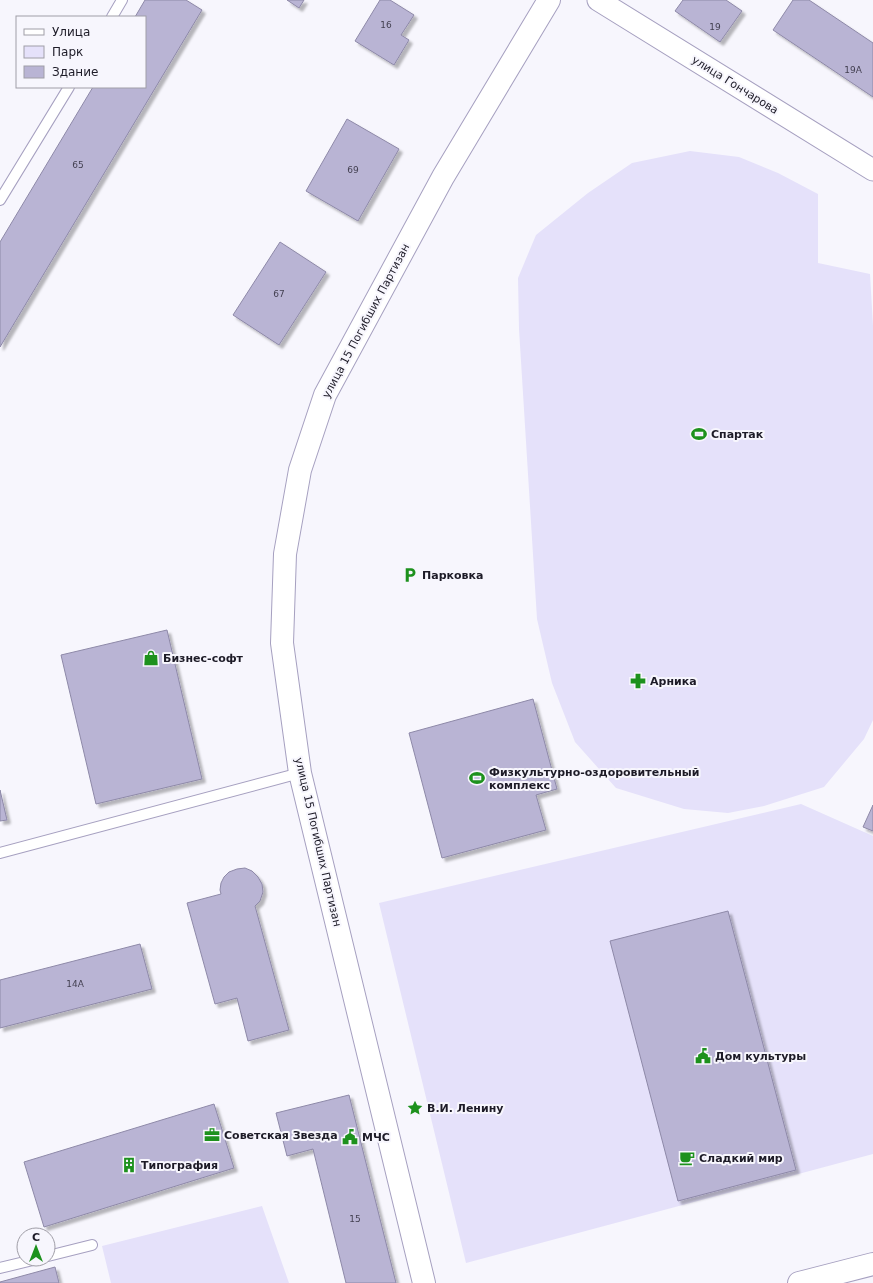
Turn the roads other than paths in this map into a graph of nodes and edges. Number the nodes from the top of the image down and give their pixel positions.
1 (122, 0) edge
2 (549, 0) edge
3 (598, 0) edge
4 (113, 16) edge
5 (68, 88) edge
6 (873, 170) edge
7 (0, 200) edge
8 (300, 773) junction
9 (0, 853) edge
10 (92, 1245) dead end
11 (56, 1254) edge
12 (16, 1264) edge
13 (873, 1264) edge
14 (0, 1268) edge
15 (424, 1283) edge
16 (799, 1283) edge

1 - 4 lane
2 - 8 street, улица 15 Погибших Партизан
3 - 6 street, улица Гончарова
5 - 7 lane
8 - 9 lane
8 - 15 street, улица 15 Погибших Партизан
10 - 11 lane
12 - 14 lane
13 - 16 street

